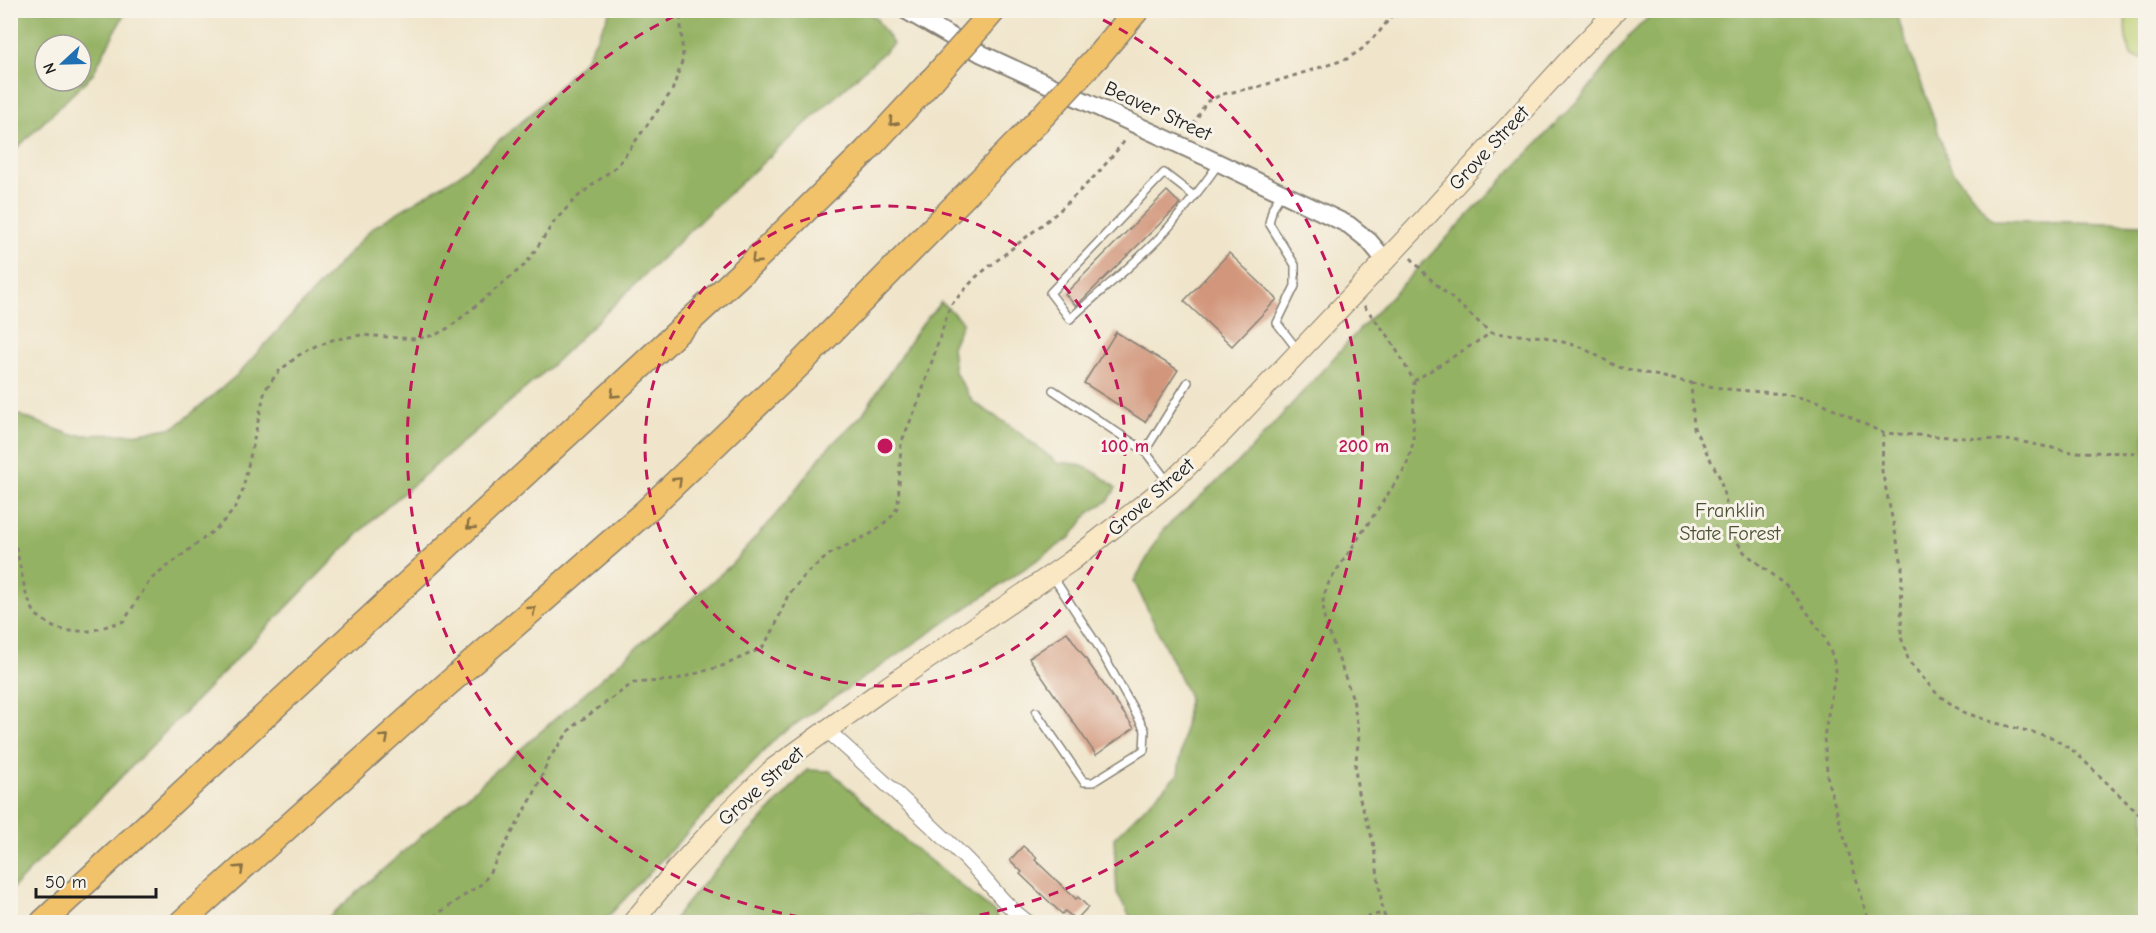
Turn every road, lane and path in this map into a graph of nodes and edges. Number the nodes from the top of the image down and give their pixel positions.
1 (680, 10) edge
2 (905, 10) edge
3 (1137, 10) edge
4 (1396, 10) edge
5 (1617, 10) edge
6 (988, 17) edge
7 (1137, 124) junction
8 (1185, 132) dead end
9 (1219, 163) junction
10 (1282, 193) junction
11 (1194, 196) junction
12 (1399, 245) junction
13 (1385, 261) junction
14 (1353, 294) junction
15 (1491, 333) junction
16 (1299, 351) junction
17 (1414, 381) junction
18 (1188, 382) dead end
19 (1690, 382) junction
20 (1053, 390) dead end
21 (1883, 433) junction
22 (1145, 451) junction
23 (2145, 453) edge
24 (1169, 484) junction
25 (10, 540) edge
26 (1052, 575) junction
27 (1036, 712) dead end
28 (827, 730) junction
29 (2145, 821) edge
30 (1383, 912) junction
31 (44, 922) edge
32 (182, 922) edge
33 (426, 922) edge
34 (633, 922) edge
35 (1028, 922) edge
36 (1349, 922) edge
37 (1387, 922) edge
38 (1869, 922) edge

1 - 25 path
2 - 7 street, Beaver Street
32 -> 3 highway, bridge
4 - 8 path
5 - 12 main road, Grove Street
6 -> 31 highway, bridge
7 - 9 street, Beaver Street
7 - 33 path
9 - 10 street, Beaver Street
9 - 11 lane
10 - 13 street, Beaver Street
10 - 16 lane
11 - 11 lane
12 - 13 main road, Grove Street
12 - 15 path
13 - 14 main road, Grove Street
14 - 16 main road, Grove Street
14 - 17 path
15 - 17 path
15 - 19 path
16 - 24 main road, Grove Street
17 - 30 path
18 - 22 lane
19 - 21 path
19 - 38 path
20 - 22 lane
21 - 23 path
21 - 29 path
22 - 24 lane
24 - 26 main road, Grove Street
26 - 27 lane
26 - 28 main road, Grove Street
28 - 34 main road, Grove Street
28 - 35 street
30 - 36 path
30 - 37 path

